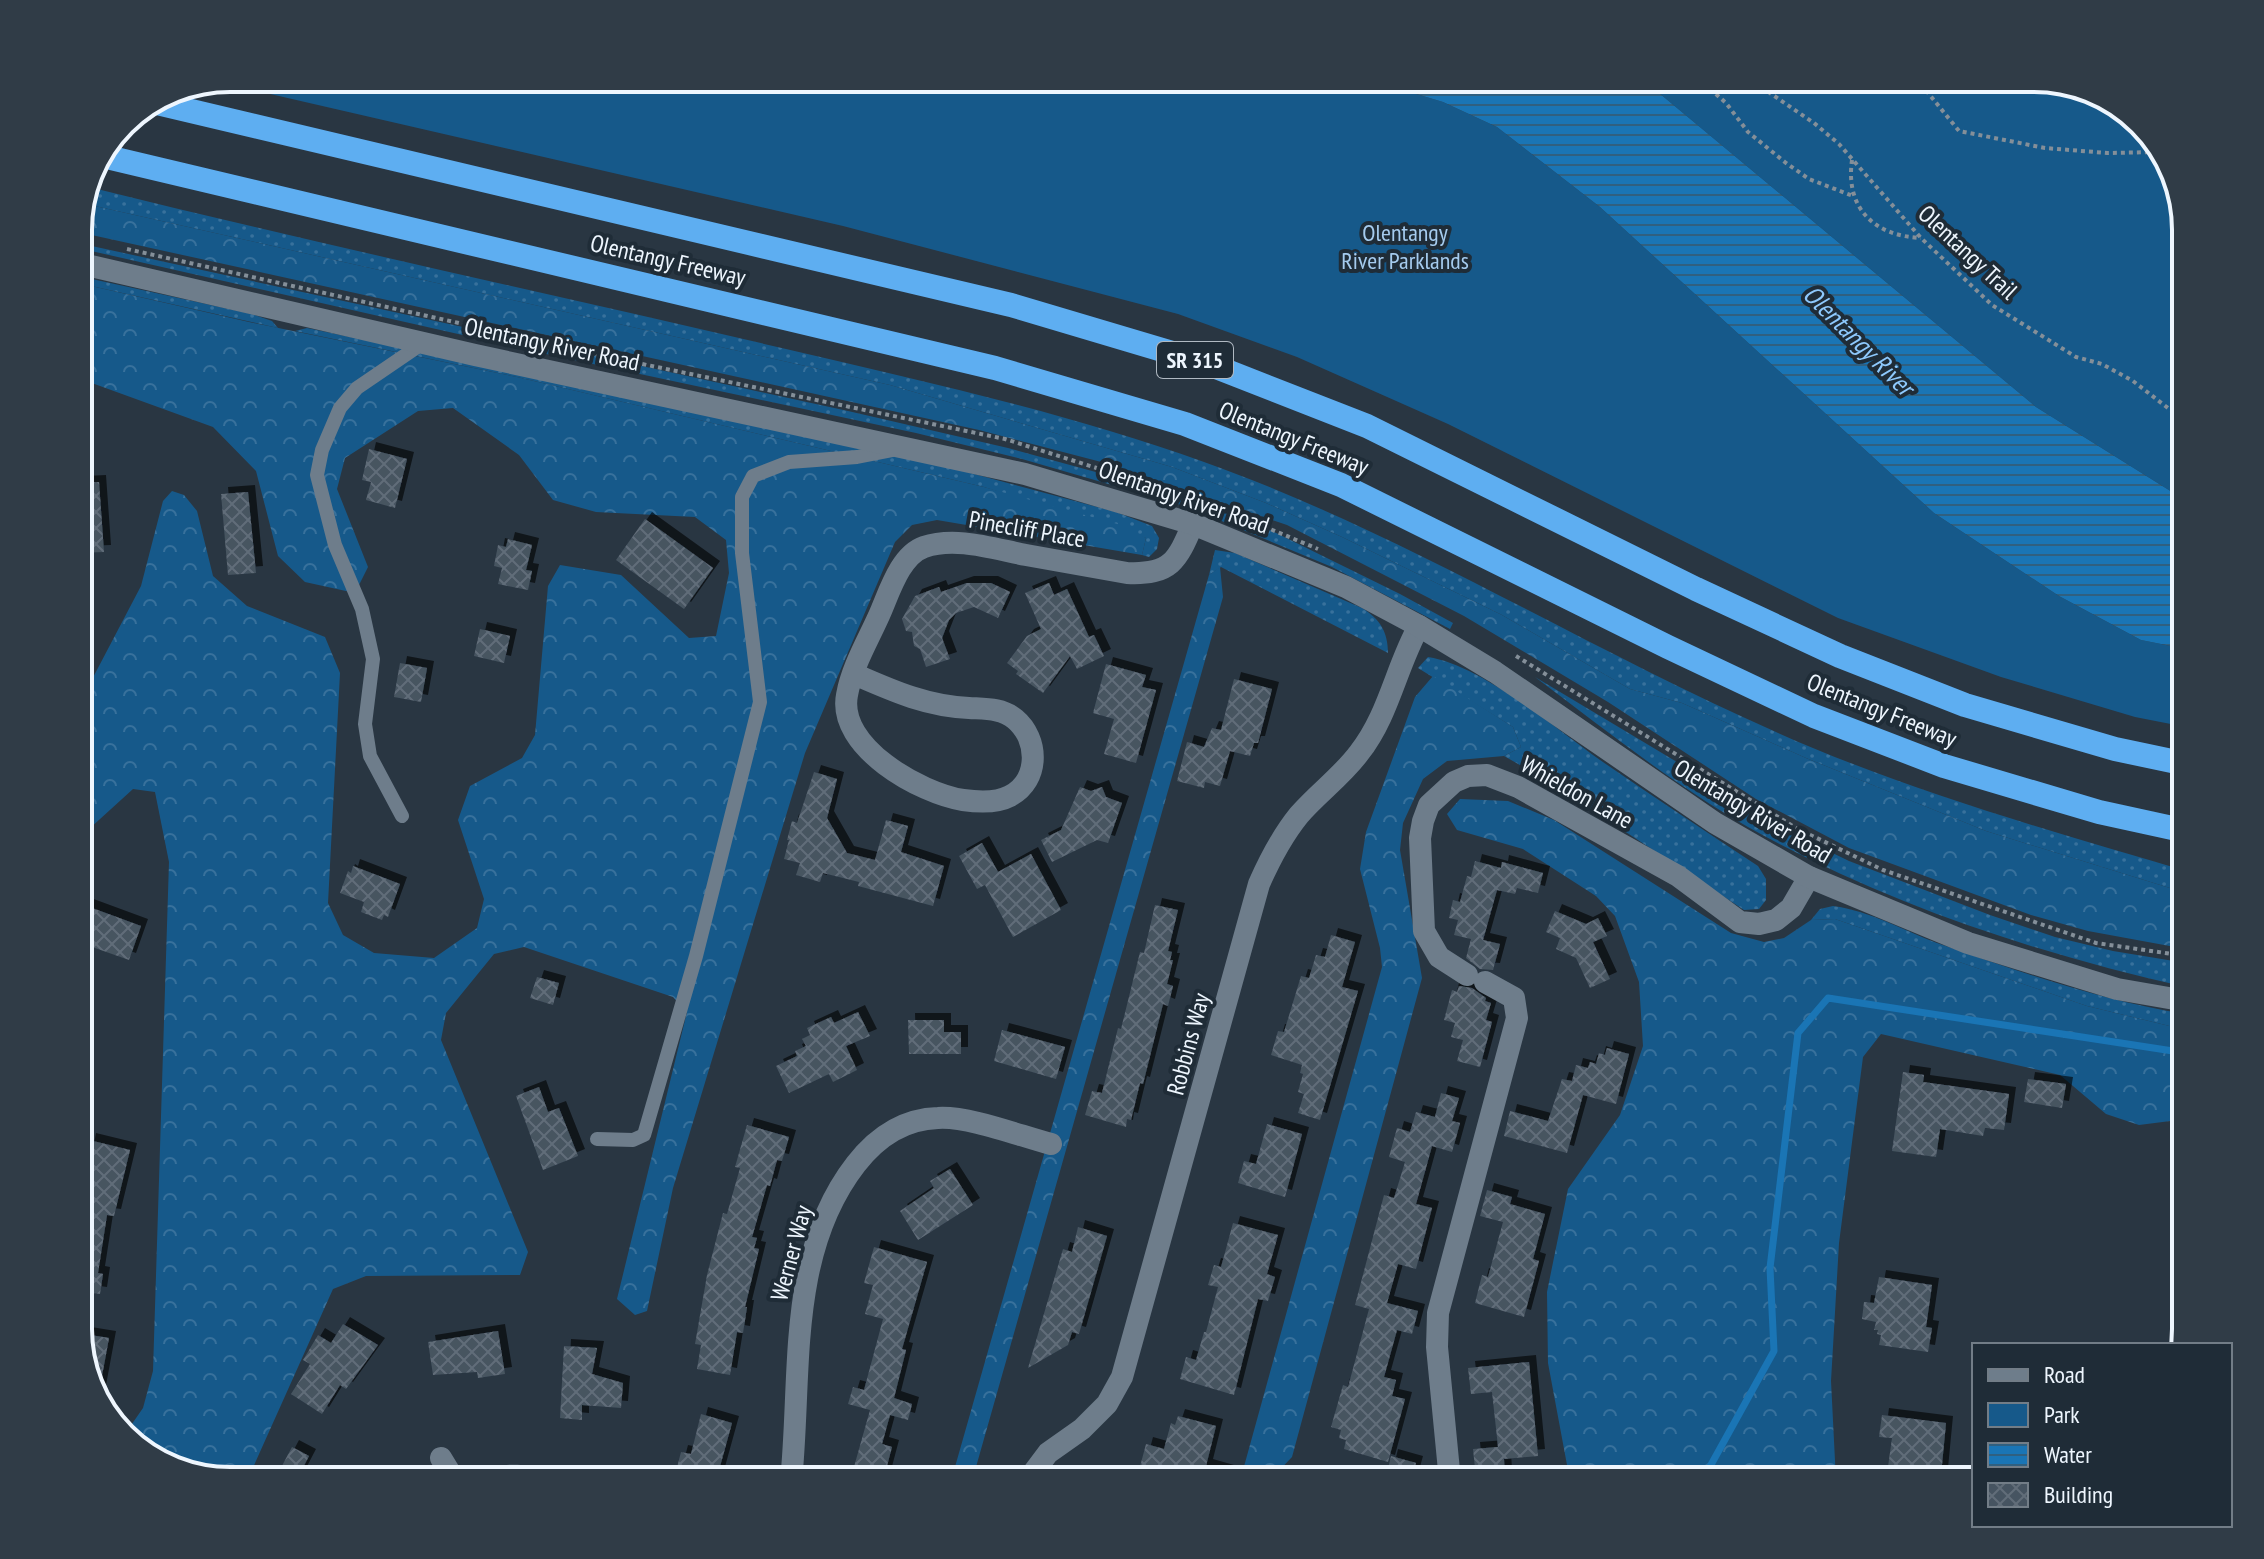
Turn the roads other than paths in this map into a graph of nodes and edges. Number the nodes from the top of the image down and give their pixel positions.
1 (170, 106) edge
2 (113, 158) edge
3 (92, 266) edge
4 (423, 343) junction
5 (905, 447) junction
6 (1193, 524) junction
7 (1419, 626) junction
8 (854, 674) junction
9 (2172, 761) edge
10 (402, 816) dead end
11 (2172, 828) edge
12 (1809, 877) junction
13 (2172, 999) edge
14 (597, 1139) dead end
15 (1051, 1144) dead end
16 (441, 1458) dead end
17 (446, 1467) edge
18 (792, 1467) edge
19 (1038, 1467) edge
20 (1449, 1467) edge

1 - 9 highway, Olentangy Freeway / SR 315
2 - 11 highway, Olentangy Freeway
3 - 4 street, Olentangy River Road
4 - 5 street, Olentangy River Road
4 - 10 lane
5 - 6 street, Olentangy River Road
5 - 14 lane
6 - 7 street, Olentangy River Road
6 - 8 street, Pinecliff Place
7 - 12 street, Olentangy River Road
7 - 19 street, Robbins Way
8 - 8 street, Pinecliff Place
12 - 13 street, Olentangy River Road
12 - 20 street, Whieldon Lane
15 - 18 street, Werner Way
16 - 17 street

